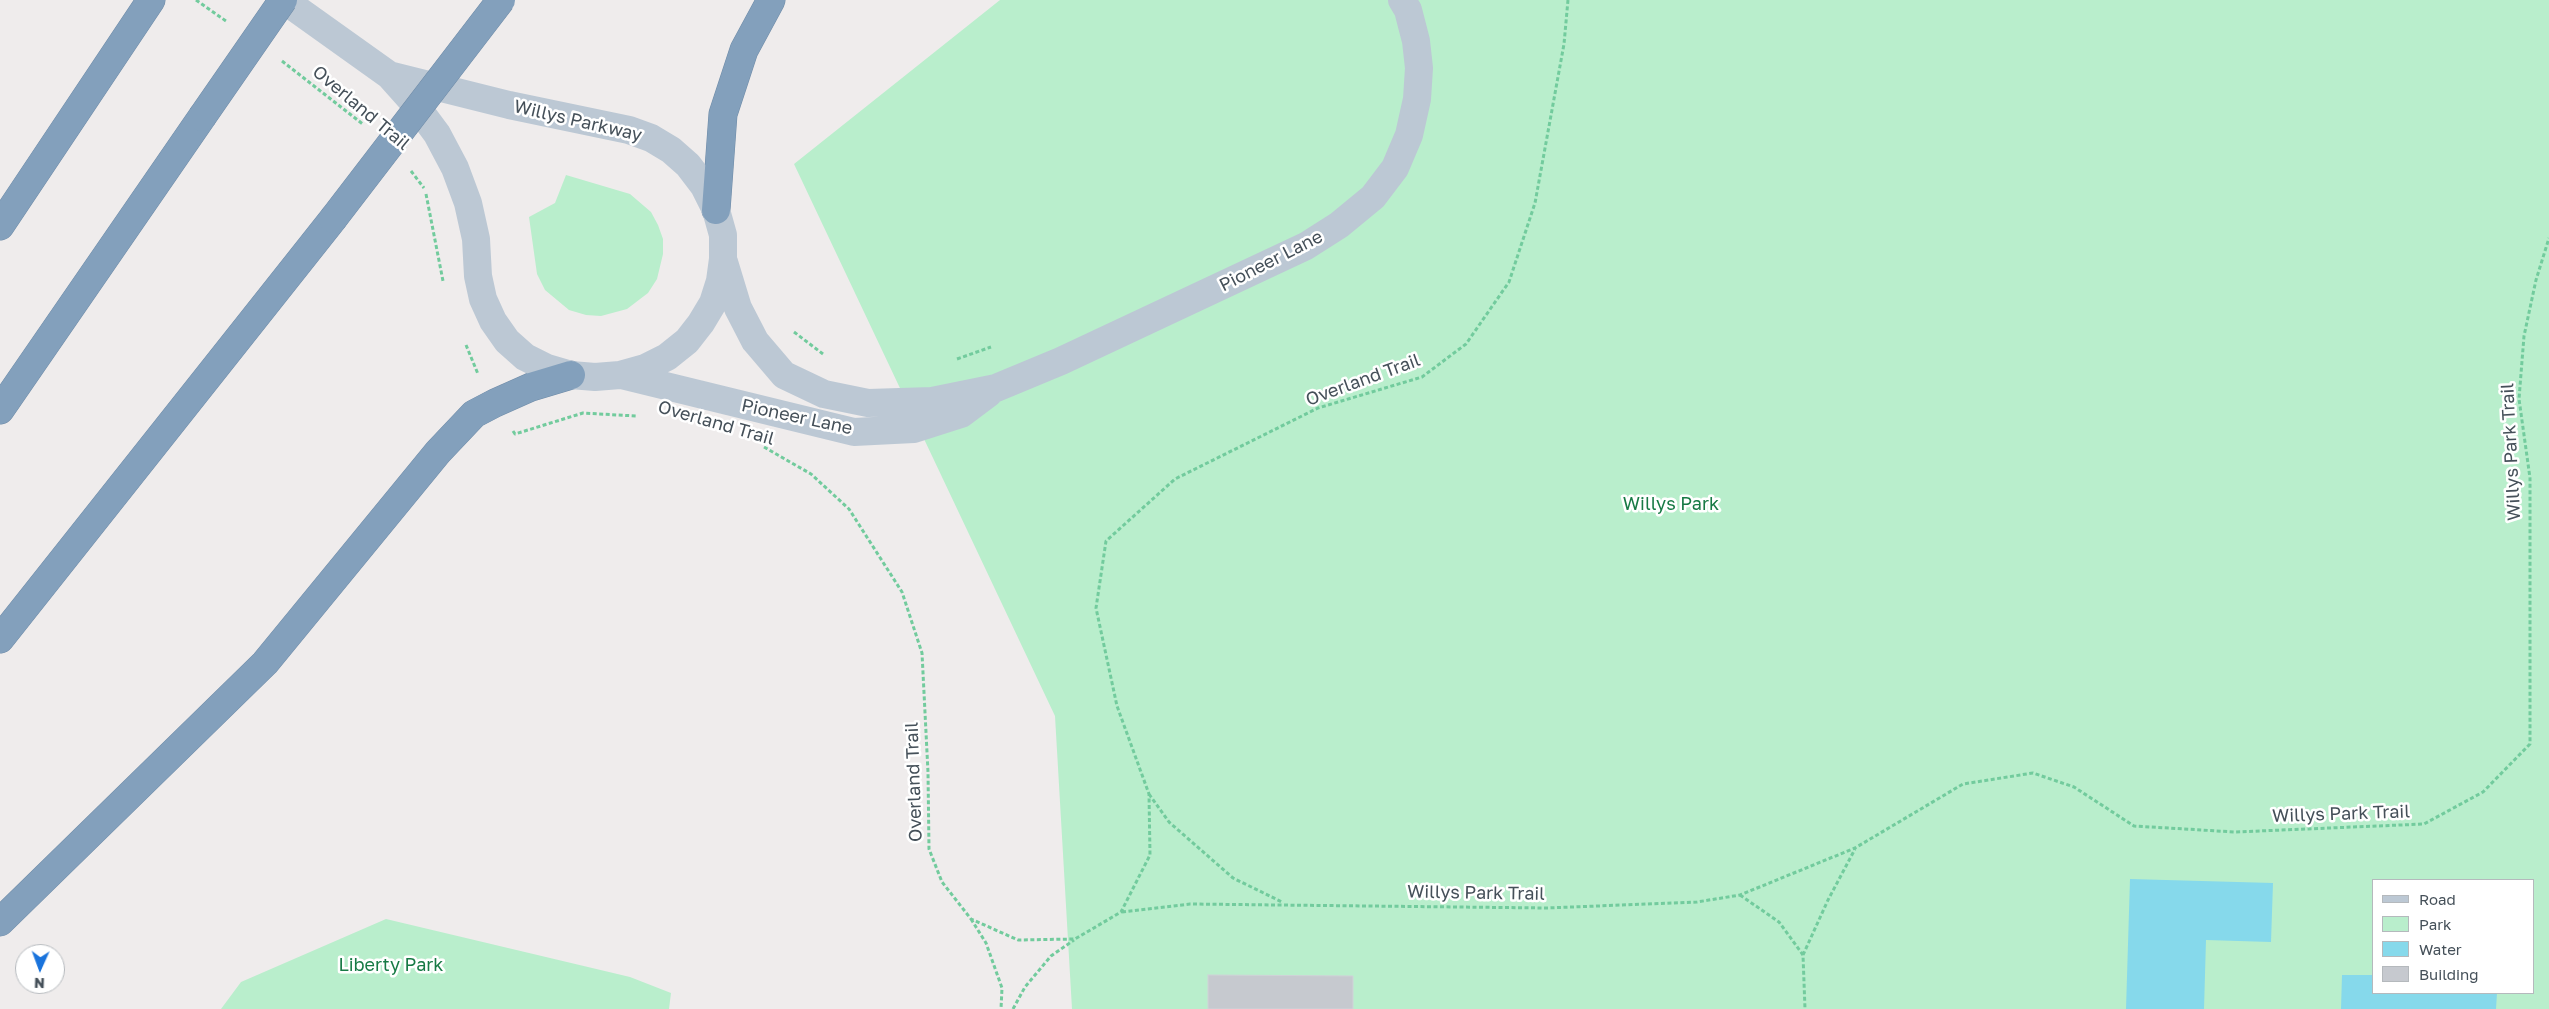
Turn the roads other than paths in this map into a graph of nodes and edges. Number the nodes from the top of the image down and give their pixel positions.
1 (151, 0) edge
2 (284, 0) edge
3 (502, 0) edge
4 (771, 0) edge
5 (1402, 0) edge
6 (389, 75) junction
7 (716, 210) junction
8 (0, 226) edge
9 (723, 259) junction
10 (571, 375) junction
11 (620, 375) junction
12 (996, 388) junction
13 (0, 410) edge
14 (0, 639) edge
15 (0, 922) edge

1 - 8 highway
2 - 6 street, Willys Parkway
2 - 13 highway, bridge
3 - 14 highway, bridge
4 - 7 highway
5 - 12 street, Pioneer Lane
6 - 7 street, Willys Parkway
6 - 10 street, Willys Parkway
7 - 9 street, Willys Parkway
9 - 11 street
9 - 12 street, Pioneer Lane
10 - 11 street, Willys Parkway
10 - 15 highway
11 - 12 street, Pioneer Lane

